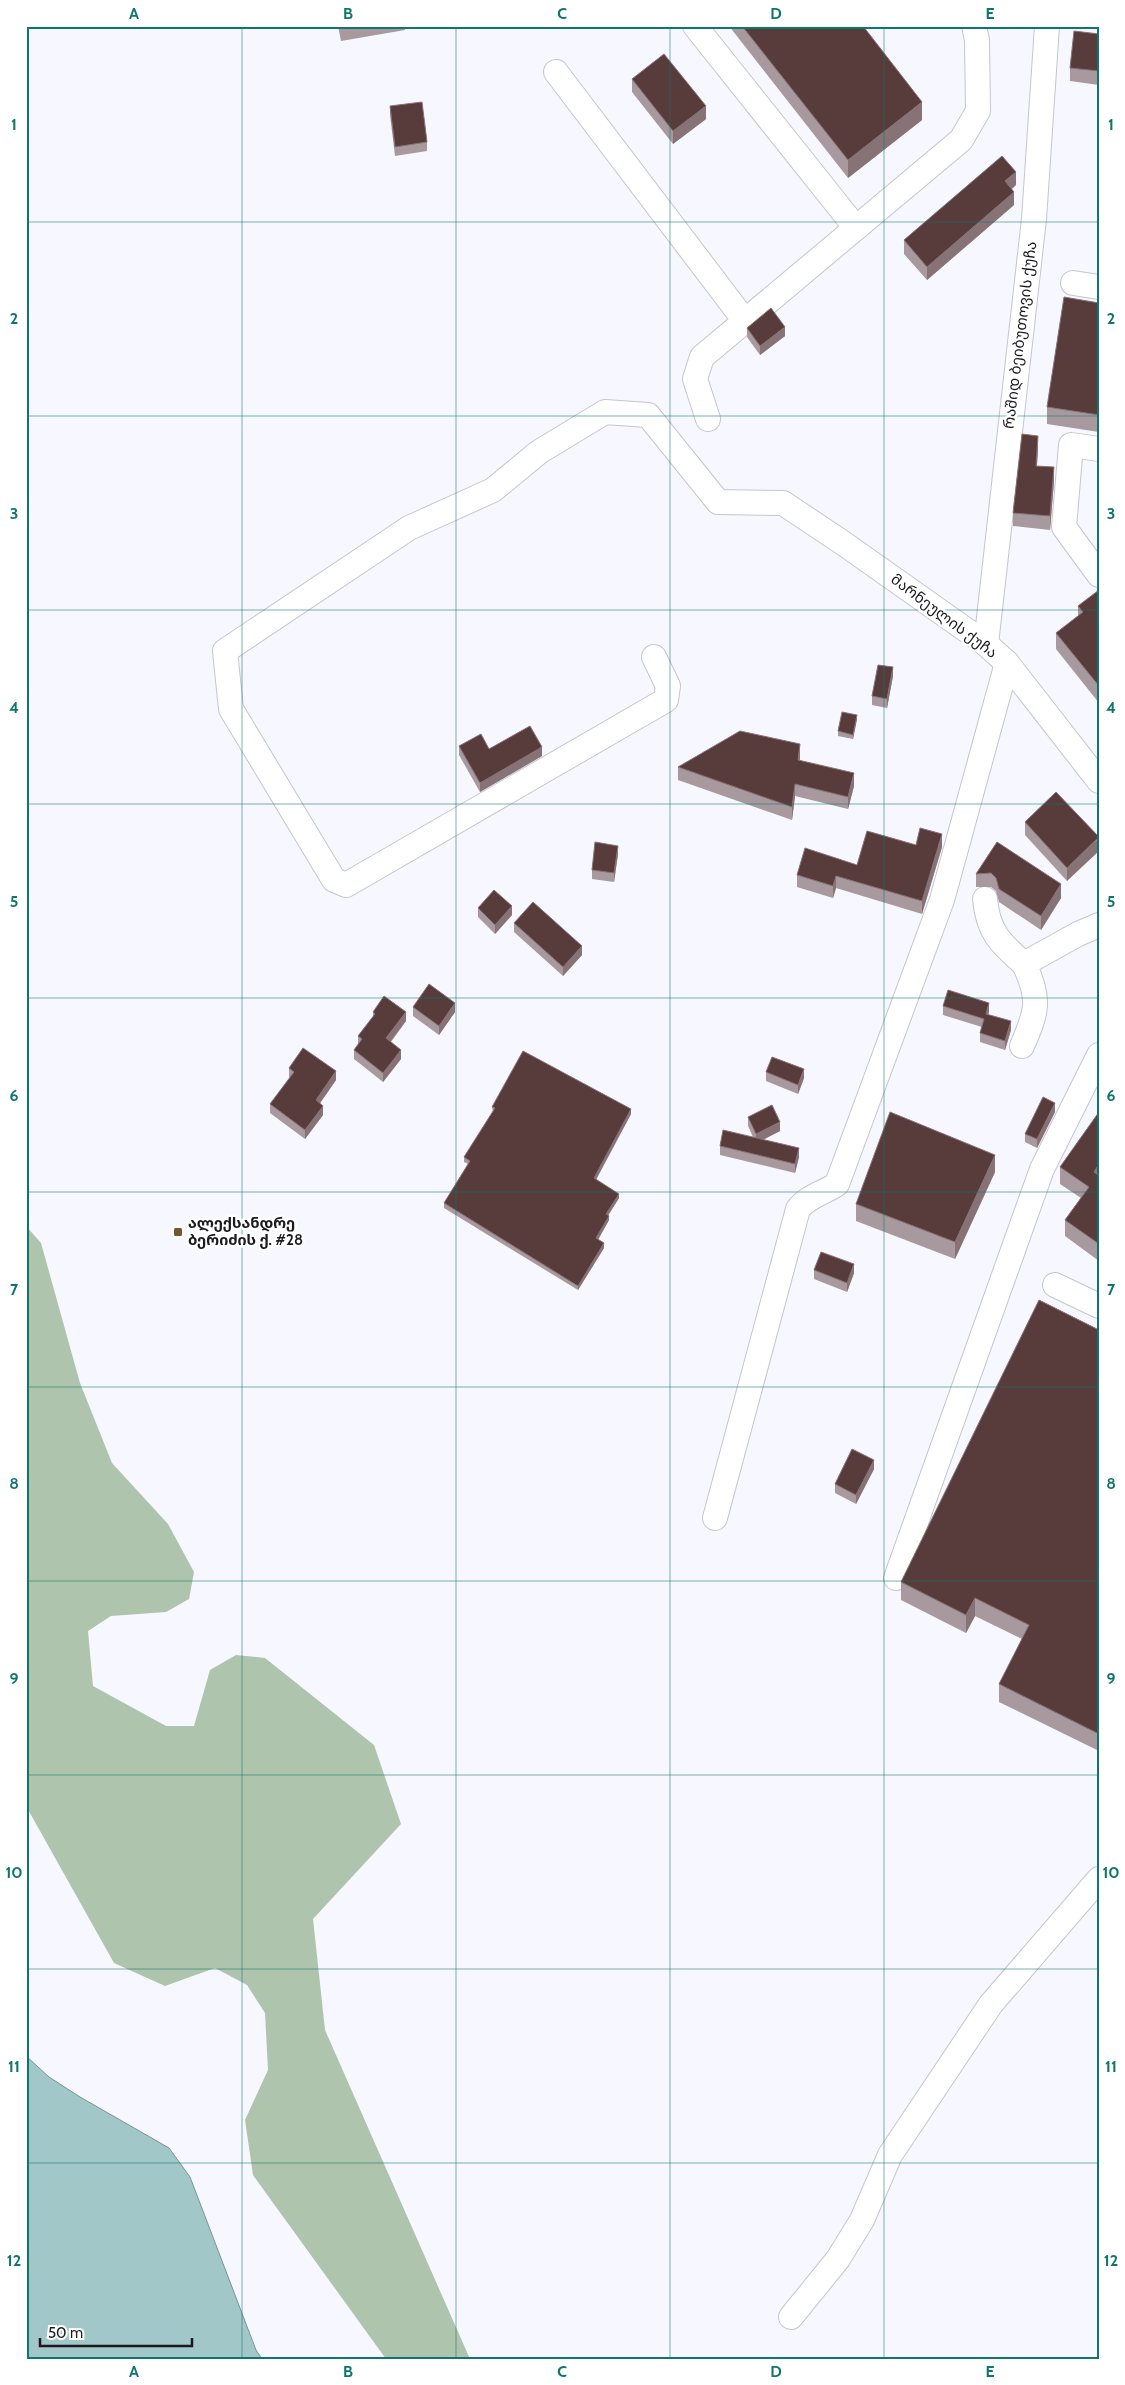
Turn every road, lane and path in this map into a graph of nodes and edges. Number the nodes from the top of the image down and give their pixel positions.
1 (695, 26) edge
2 (974, 26) edge
3 (1047, 26) edge
4 (556, 72) dead end
5 (856, 228) junction
6 (1073, 283) dead end
7 (1099, 287) edge
8 (745, 321) junction
9 (708, 419) dead end
10 (1099, 449) edge
11 (1099, 575) edge
12 (986, 644) junction
13 (654, 657) dead end
14 (1006, 663) junction
15 (1099, 781) edge
16 (985, 899) dead end
17 (1099, 926) edge
18 (1024, 964) junction
19 (1022, 1046) dead end
20 (1099, 1055) edge
21 (1055, 1285) dead end
22 (1099, 1306) edge
23 (715, 1518) dead end
24 (896, 1578) dead end
25 (1099, 1879) edge
26 (791, 2317) dead end

1 - 5 street
2 - 5 street
3 - 12 street, რაშიდ ბეიბუთოვის ქუჩა
4 - 8 street
5 - 8 street
6 - 7 street
8 - 9 street
10 - 11 street
12 - 13 street, მარნეულის ქუჩა
12 - 14 street, მარნეულის ქუჩა
14 - 15 street, მარნეულის ქუჩა
14 - 23 street
16 - 18 street
17 - 18 street
18 - 19 street
20 - 24 street
21 - 22 street
25 - 26 street

